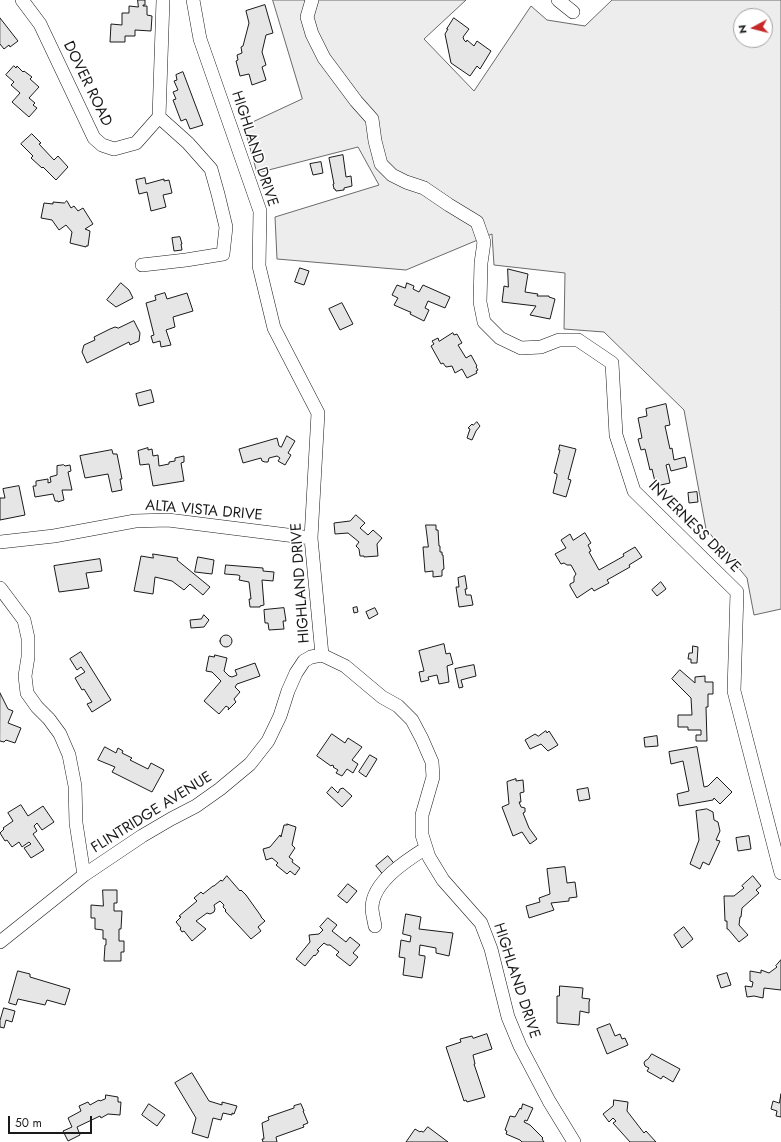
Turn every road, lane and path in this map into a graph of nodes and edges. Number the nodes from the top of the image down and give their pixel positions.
1 (22, 0) edge
2 (163, 0) edge
3 (193, 0) edge
4 (312, 0) edge
5 (558, 0) edge
6 (573, 12) dead end
7 (159, 117) junction
8 (142, 265) dead end
9 (311, 538) junction
10 (0, 542) edge
11 (0, 588) edge
12 (322, 655) junction
13 (426, 848) junction
14 (781, 873) edge
15 (84, 875) junction
16 (375, 926) dead end
17 (0, 942) edge
18 (574, 1142) edge

1 - 7 street, DOVER ROAD
2 - 7 street
3 - 9 street, HIGHLAND DRIVE
4 - 14 street, INVERNESS DRIVE
5 - 6 street
7 - 8 street
9 - 10 street, ALTA VISTA DRIVE
9 - 12 street, HIGHLAND DRIVE
11 - 15 street
12 - 13 street, HIGHLAND DRIVE
12 - 15 street, FLINTRIDGE AVENUE
13 - 16 street
13 - 18 street, HIGHLAND DRIVE
15 - 17 street, FLINTRIDGE AVENUE

